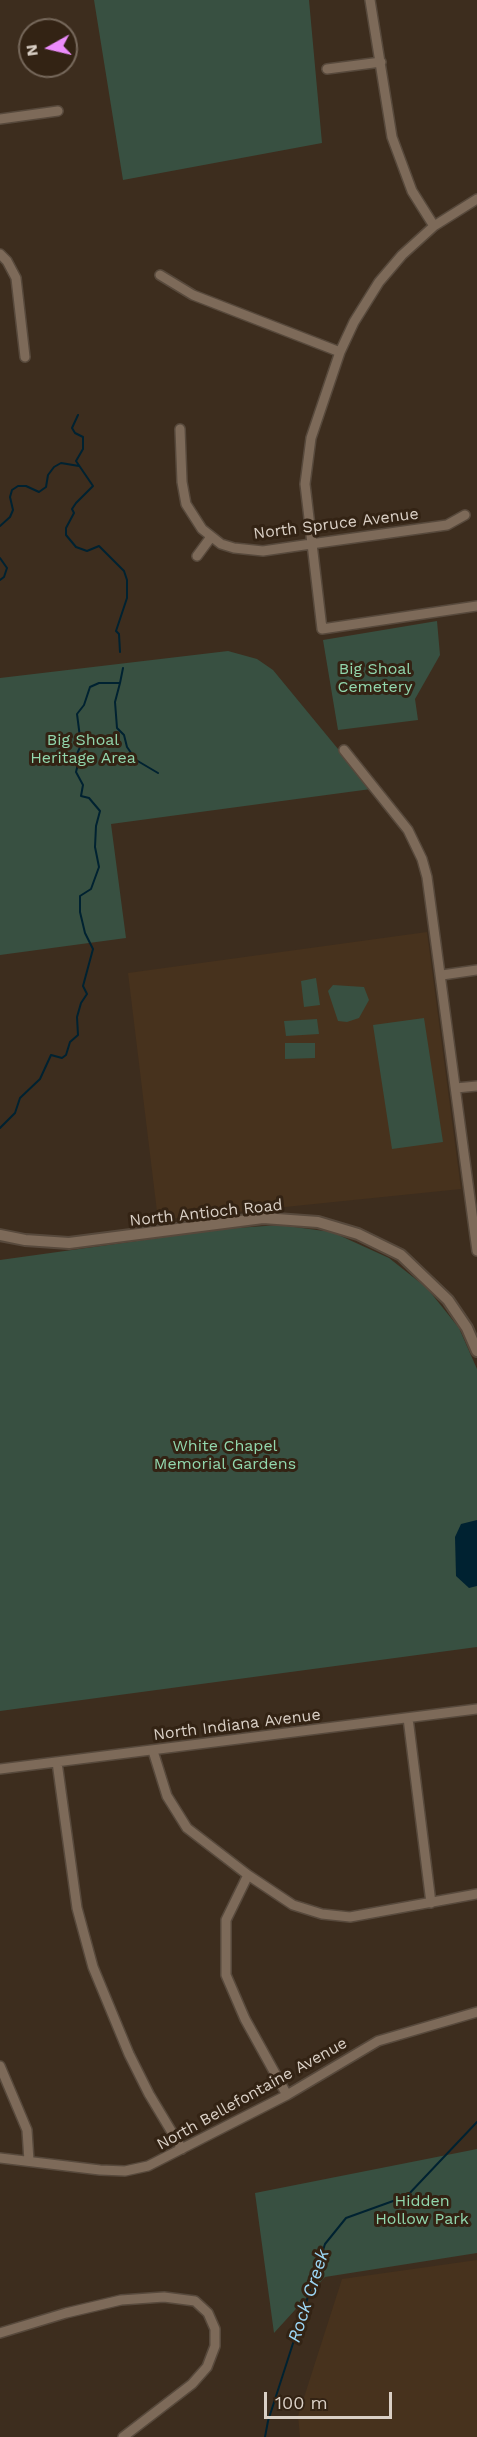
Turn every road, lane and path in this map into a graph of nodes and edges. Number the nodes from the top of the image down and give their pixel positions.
1 (370, 0) edge
2 (381, 62) junction
3 (327, 69) dead end
4 (58, 111) dead end
5 (0, 119) edge
6 (477, 200) edge
7 (434, 226) junction
8 (0, 254) edge
9 (160, 274) dead end
10 (340, 352) junction
11 (25, 357) dead end
12 (180, 429) dead end
13 (465, 515) dead end
14 (211, 537) junction
15 (312, 544) junction
16 (197, 556) dead end
17 (477, 606) edge
18 (344, 750) dead end
19 (477, 970) edge
20 (442, 975) junction
21 (477, 1086) edge
22 (456, 1088) junction
23 (475, 1215) edge
24 (0, 1235) edge
25 (477, 1251) edge
26 (476, 1346) edge
27 (477, 1709) edge
28 (408, 1718) junction
29 (153, 1751) junction
30 (57, 1762) junction
31 (0, 1769) edge
32 (248, 1875) junction
33 (477, 1894) edge
34 (431, 1903) junction
35 (477, 2012) edge
36 (0, 2066) edge
37 (287, 2095) junction
38 (182, 2150) junction
39 (0, 2158) edge
40 (29, 2161) junction
41 (0, 2333) edge
42 (123, 2437) edge

1 - 2 street
2 - 3 street
2 - 7 street
4 - 5 street
6 - 7 street
7 - 10 street
8 - 11 street
9 - 10 street
10 - 15 street
12 - 14 street, North Spruce Avenue
13 - 15 street, North Spruce Avenue
14 - 15 street, North Spruce Avenue
14 - 16 street
15 - 17 street
18 - 20 street
19 - 20 street
20 - 22 street
21 - 22 street
22 - 23 street
23 - 25 street
24 - 26 street, North Antioch Road
27 - 28 street, North Indiana Avenue
28 - 29 street, North Indiana Avenue
28 - 34 street
29 - 30 street, North Indiana Avenue
29 - 32 street
30 - 31 street, North Indiana Avenue
30 - 38 street
32 - 34 street
32 - 37 street
33 - 34 street
35 - 37 street, North Bellefontaine Avenue
36 - 40 street
37 - 38 street, North Bellefontaine Avenue
38 - 40 street, North Bellefontaine Avenue
39 - 40 street, North Bellefontaine Avenue
41 - 42 street

